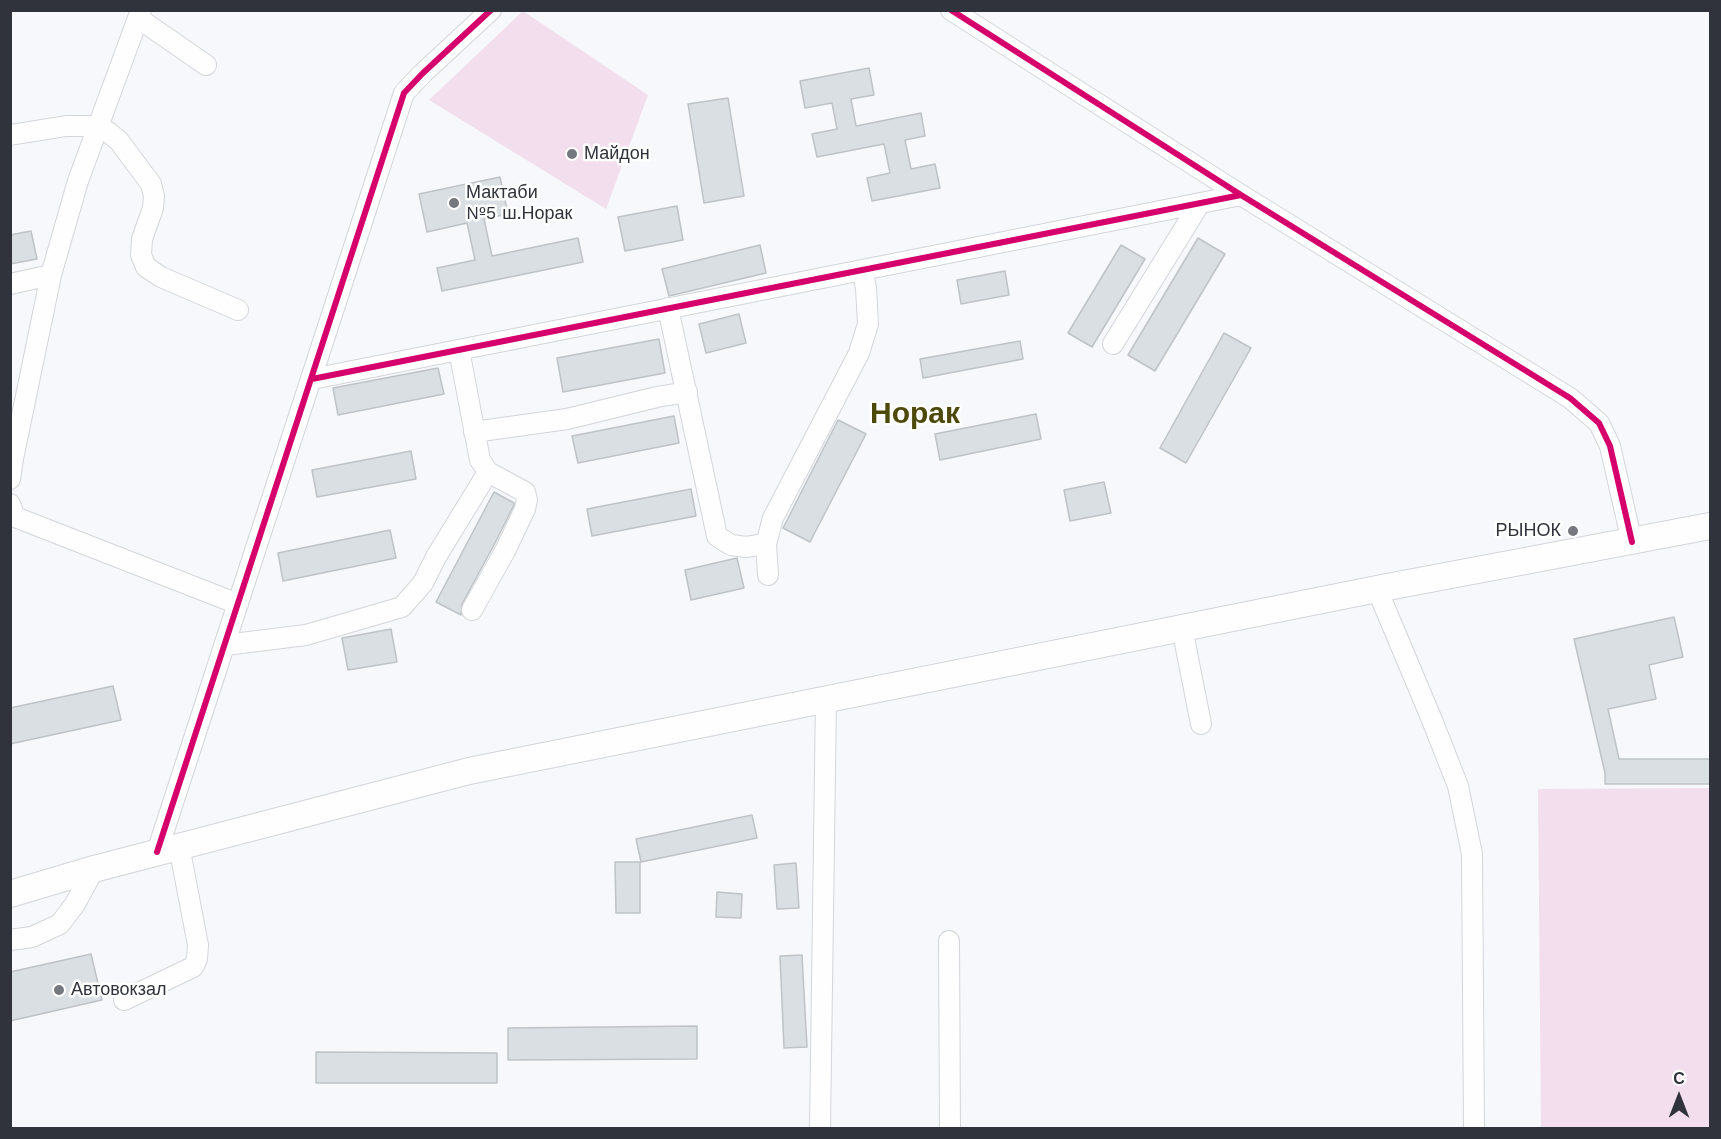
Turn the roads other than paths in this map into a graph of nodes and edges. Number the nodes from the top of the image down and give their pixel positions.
1 (491, 10) edge
2 (951, 10) edge
3 (140, 14) edge
4 (975, 17) edge
5 (206, 65) dead end
6 (97, 126) junction
7 (10, 135) edge
8 (1241, 195) junction
9 (1200, 203) junction
10 (862, 270) junction
11 (51, 275) junction
12 (10, 284) edge
13 (668, 308) junction
14 (238, 310) dead end
15 (1113, 344) dead end
16 (459, 350) junction
17 (312, 378) junction
18 (687, 392) junction
19 (474, 432) junction
20 (488, 472) junction
21 (10, 479) edge
22 (10, 504) edge
23 (1710, 526) edge
24 (1632, 542) junction
25 (766, 544) junction
26 (768, 575) dead end
27 (1377, 589) junction
28 (238, 604) junction
29 (472, 609) dead end
30 (1182, 628) junction
31 (225, 645) junction
32 (826, 699) junction
33 (1201, 724) dead end
34 (168, 849) junction
35 (94, 868) junction
36 (10, 894) edge
37 (10, 940) edge
38 (949, 941) dead end
39 (124, 1000) dead end
40 (820, 1128) edge
41 (950, 1128) edge
42 (1474, 1128) edge

1 - 17 street
2 - 4 street
3 - 5 street
3 - 6 street
4 - 8 street
6 - 7 street
6 - 11 street
6 - 14 street
8 - 9 street
8 - 24 street
9 - 10 street
9 - 15 street
10 - 13 street
10 - 25 street
11 - 12 street
11 - 21 street
13 - 16 street
13 - 18 street
16 - 17 street
16 - 19 street
17 - 28 street
18 - 19 street
18 - 25 street
19 - 20 street
20 - 29 street
20 - 31 street
22 - 28 street
23 - 24 main road
24 - 27 main road
25 - 26 street
27 - 30 main road
27 - 42 street
28 - 31 street
30 - 32 main road
30 - 33 street
31 - 34 street
32 - 34 main road
32 - 40 street
34 - 35 main road
34 - 39 street
35 - 36 main road
35 - 37 street
38 - 41 street

